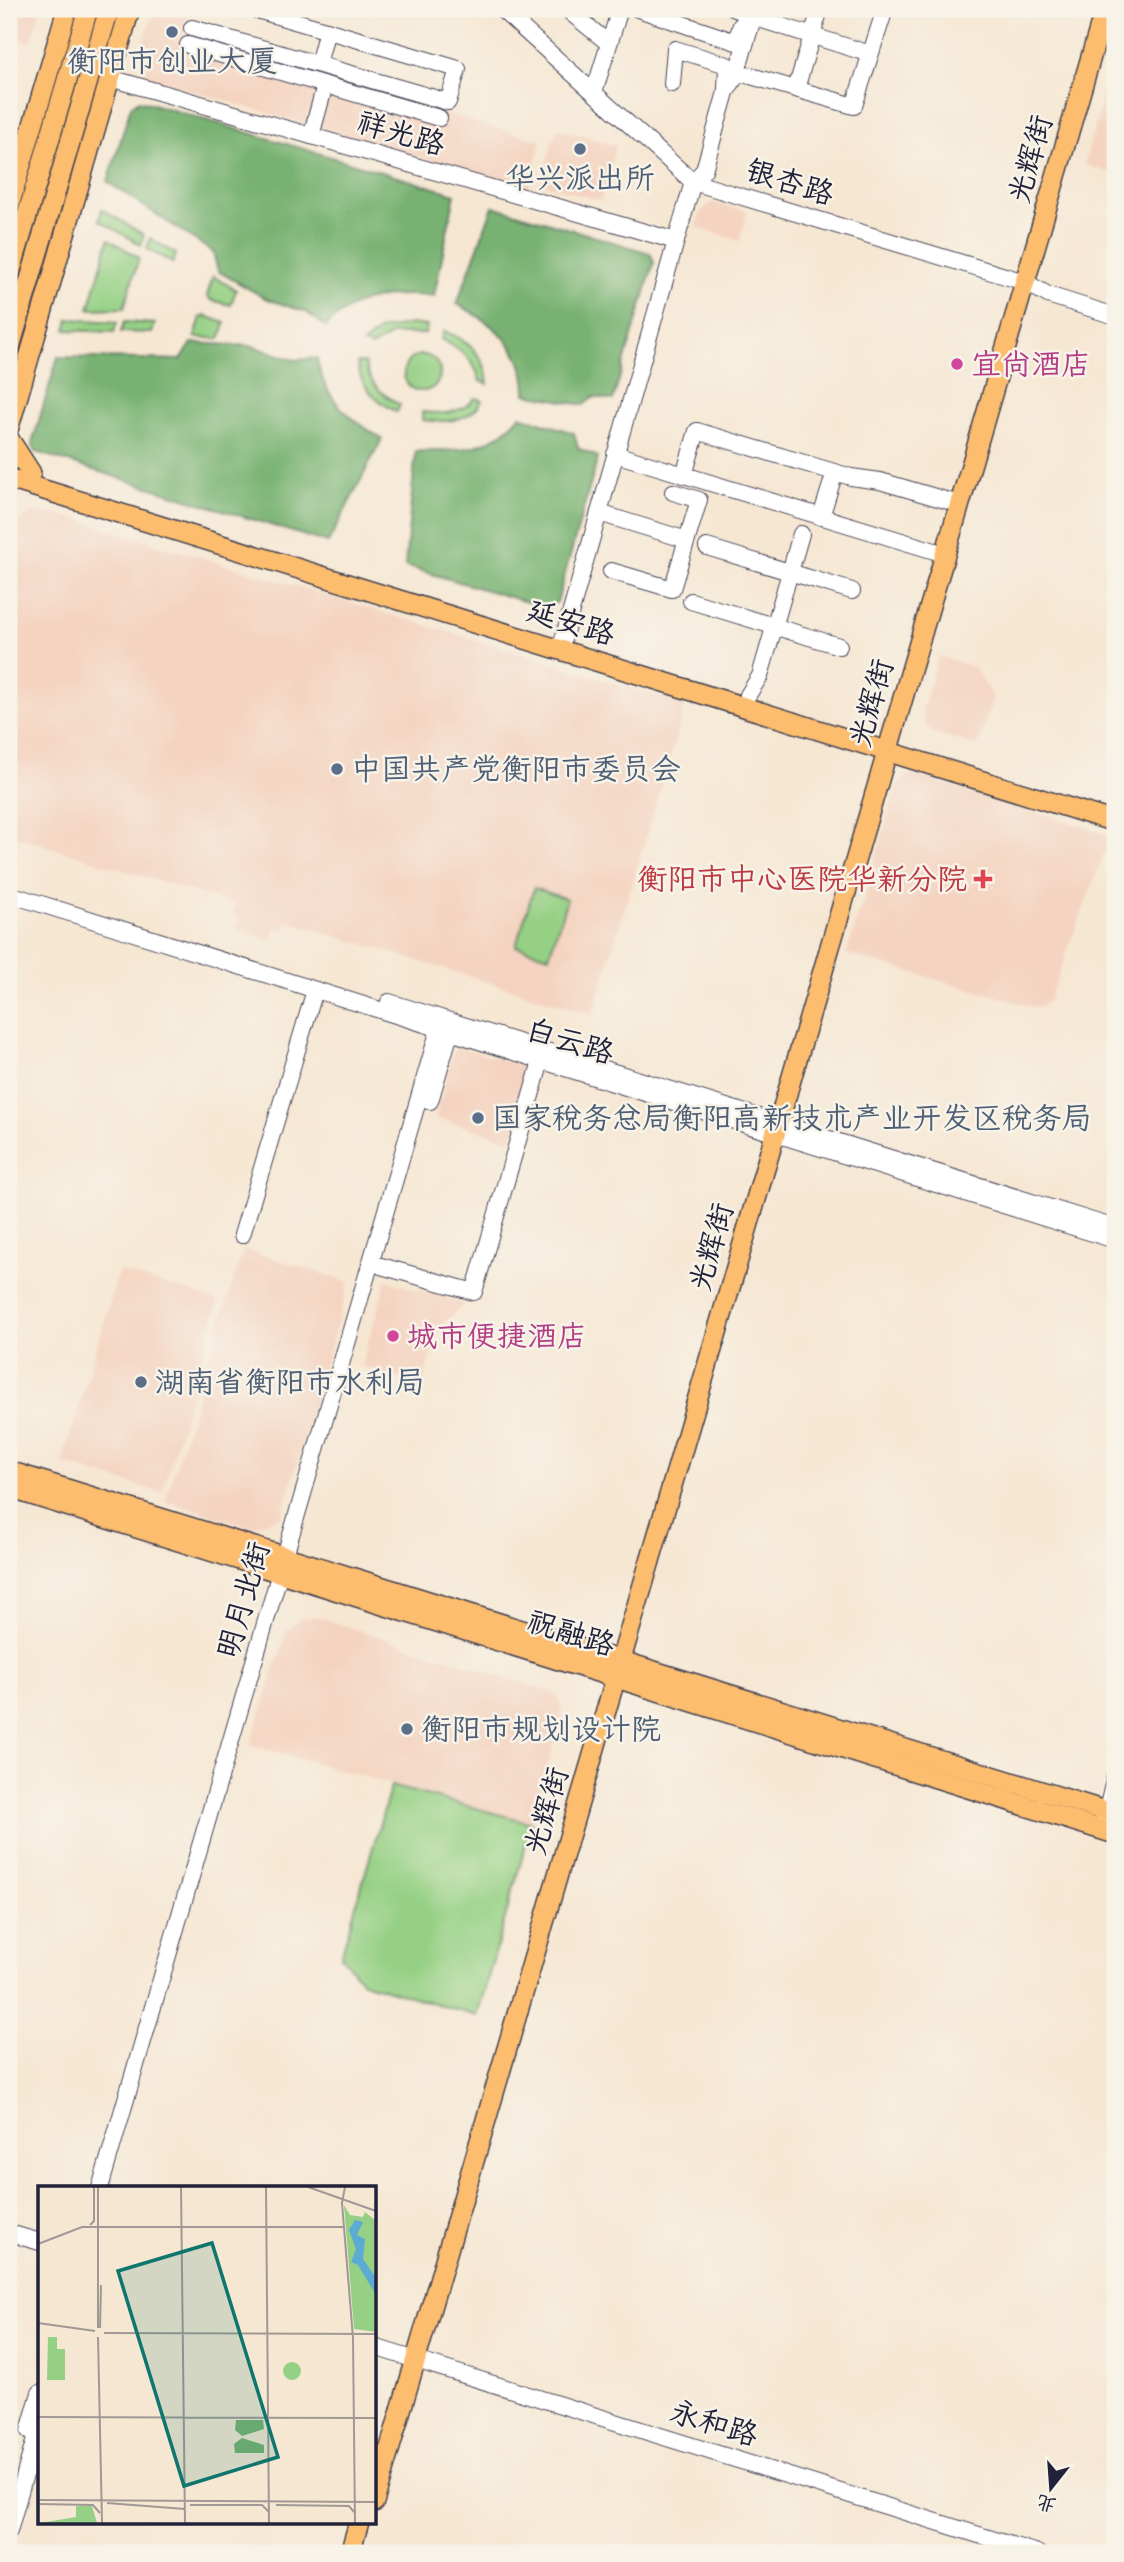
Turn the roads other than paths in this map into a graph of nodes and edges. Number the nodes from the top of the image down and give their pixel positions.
1 (67, 9) edge
2 (88, 9) edge
3 (109, 9) edge
4 (130, 9) edge
5 (254, 9) edge
6 (501, 9) edge
7 (573, 9) edge
8 (620, 9) edge
9 (638, 9) edge
10 (820, 9) edge
11 (885, 9) edge
12 (1096, 9) edge
13 (1105, 9) edge
14 (747, 11) edge
15 (290, 14) edge
16 (192, 28) dead end
17 (327, 30) junction
18 (812, 36) junction
19 (100, 37) junction
20 (607, 42) junction
21 (188, 45) dead end
22 (870, 54) junction
23 (318, 64) junction
24 (737, 72) junction
25 (110, 78) junction
26 (672, 84) dead end
27 (325, 85) junction
28 (796, 89) junction
29 (594, 92) junction
30 (726, 92) junction
31 (439, 118) dead end
32 (76, 121) junction
33 (311, 136) junction
34 (693, 182) junction
35 (9, 206) edge
36 (676, 241) junction
37 (11, 250) edge
38 (35, 261) junction
39 (9, 277) edge
40 (1021, 281) junction
41 (1115, 316) edge
42 (9, 351) edge
43 (9, 427) edge
44 (9, 439) edge
45 (615, 454) junction
46 (9, 466) edge
47 (835, 472) junction
48 (684, 475) junction
49 (9, 479) edge
50 (23, 482) edge
51 (673, 492) dead end
52 (952, 502) junction
53 (599, 513) junction
54 (821, 517) junction
55 (801, 534) dead end
56 (687, 540) junction
57 (706, 547) dead end
58 (938, 552) junction
59 (611, 571) dead end
60 (790, 573) junction
61 (852, 591) dead end
62 (691, 601) dead end
63 (774, 626) junction
64 (562, 644) junction
65 (839, 646) dead end
66 (748, 695) junction
67 (886, 744) junction
68 (1115, 808) edge
69 (1115, 822) edge
70 (9, 883) edge
71 (9, 894) edge
72 (315, 990) junction
73 (445, 1031) junction
74 (541, 1061) junction
75 (773, 1128) junction
76 (1115, 1228) edge
77 (243, 1235) dead end
78 (1115, 1240) edge
79 (381, 1266) junction
80 (9, 1471) edge
81 (9, 1489) edge
82 (287, 1566) junction
83 (615, 1668) junction
84 (1115, 1777) edge
85 (1111, 1819) edge
86 (101, 2186) edge
87 (108, 2186) edge
88 (9, 2233) edge
89 (38, 2241) edge
90 (9, 2244) edge
91 (38, 2252) edge
92 (376, 2348) edge
93 (376, 2358) edge
94 (411, 2363) junction
95 (38, 2400) edge
96 (38, 2428) edge
97 (376, 2465) edge
98 (376, 2494) edge
99 (9, 2501) edge
100 (358, 2524) edge
101 (368, 2524) edge
102 (9, 2531) edge
103 (350, 2553) edge
104 (359, 2553) edge
105 (1002, 2553) edge
106 (1037, 2553) edge

1 - 35 main road
2 - 37 main road
3 - 19 main road
4 - 25 main road
5 - 15 street
6 - 29 street, 银杏路
7 - 20 street
8 - 20 street
9 - 14 street
10 - 18 street
11 - 22 street
12 - 40 main road, 光辉街
13 - 40 main road, 光辉街
14 - 18 street
14 - 24 street
15 - 17 street
16 - 23 street
17 - 23 street
17 - 23 street
18 - 22 street
18 - 28 street
19 - 25 main road
19 - 32 main road
20 - 29 street
21 - 27 street
22 - 28 street
24 - 28 street
24 - 30 street
25 - 32 main road
25 - 33 street, 祥光路
25 - 43 main road
26 - 30 street
27 - 31 street
27 - 33 street
29 - 34 street, 银杏路
30 - 34 street
32 - 38 main road
33 - 36 street, 祥光路
34 - 36 street
34 - 40 street, 银杏路
36 - 45 street
37 - 38 main road
37 - 39 main road
38 - 42 main road
40 - 41 street, 银杏路
40 - 52 main road, 光辉街
40 - 67 main road, 光辉街
44 - 50 main road
45 - 48 street
45 - 53 street
46 - 50 main road, 延安路
47 - 48 street
47 - 52 street
47 - 54 street
48 - 54 street
49 - 50 main road, 延安路
50 - 64 main road, 延安路
51 - 56 street
52 - 58 main road, 光辉街
53 - 56 street
53 - 64 street
54 - 58 street
55 - 60 street
56 - 59 street
57 - 60 street
58 - 67 main road, 光辉街
60 - 61 street
60 - 63 street
62 - 63 street
63 - 65 street
63 - 66 street
64 - 66 main road, 延安路
64 - 67 main road, 延安路
66 - 67 main road, 延安路
67 - 68 main road, 延安路
67 - 69 main road, 延安路
67 - 75 main road, 光辉街
70 - 75 street, 白云路
71 - 72 street, 白云路
72 - 73 street, 白云路
72 - 77 street
73 - 74 street, 白云路
73 - 79 street, 明月北街
73 - 82 street, 明月北街
74 - 75 street, 白云路
74 - 79 street
75 - 76 street, 白云路
75 - 78 street, 白云路
75 - 83 main road, 光辉街
79 - 82 street, 明月北街
80 - 82 main road, 祝融路
81 - 82 main road, 祝融路
82 - 83 main road, 祝融路
82 - 86 street, 明月北街
82 - 87 street, 明月北街
83 - 85 main road, 祝融路
83 - 94 main road, 光辉街
84 - 85 street
88 - 89 street
90 - 91 street
92 - 94 street, 永和路
93 - 94 street, 永和路
94 - 97 main road, 光辉街
94 - 98 main road, 光辉街
94 - 105 street, 永和路
94 - 106 street, 永和路
95 - 99 street
96 - 102 street
100 - 103 main road
101 - 104 main road

